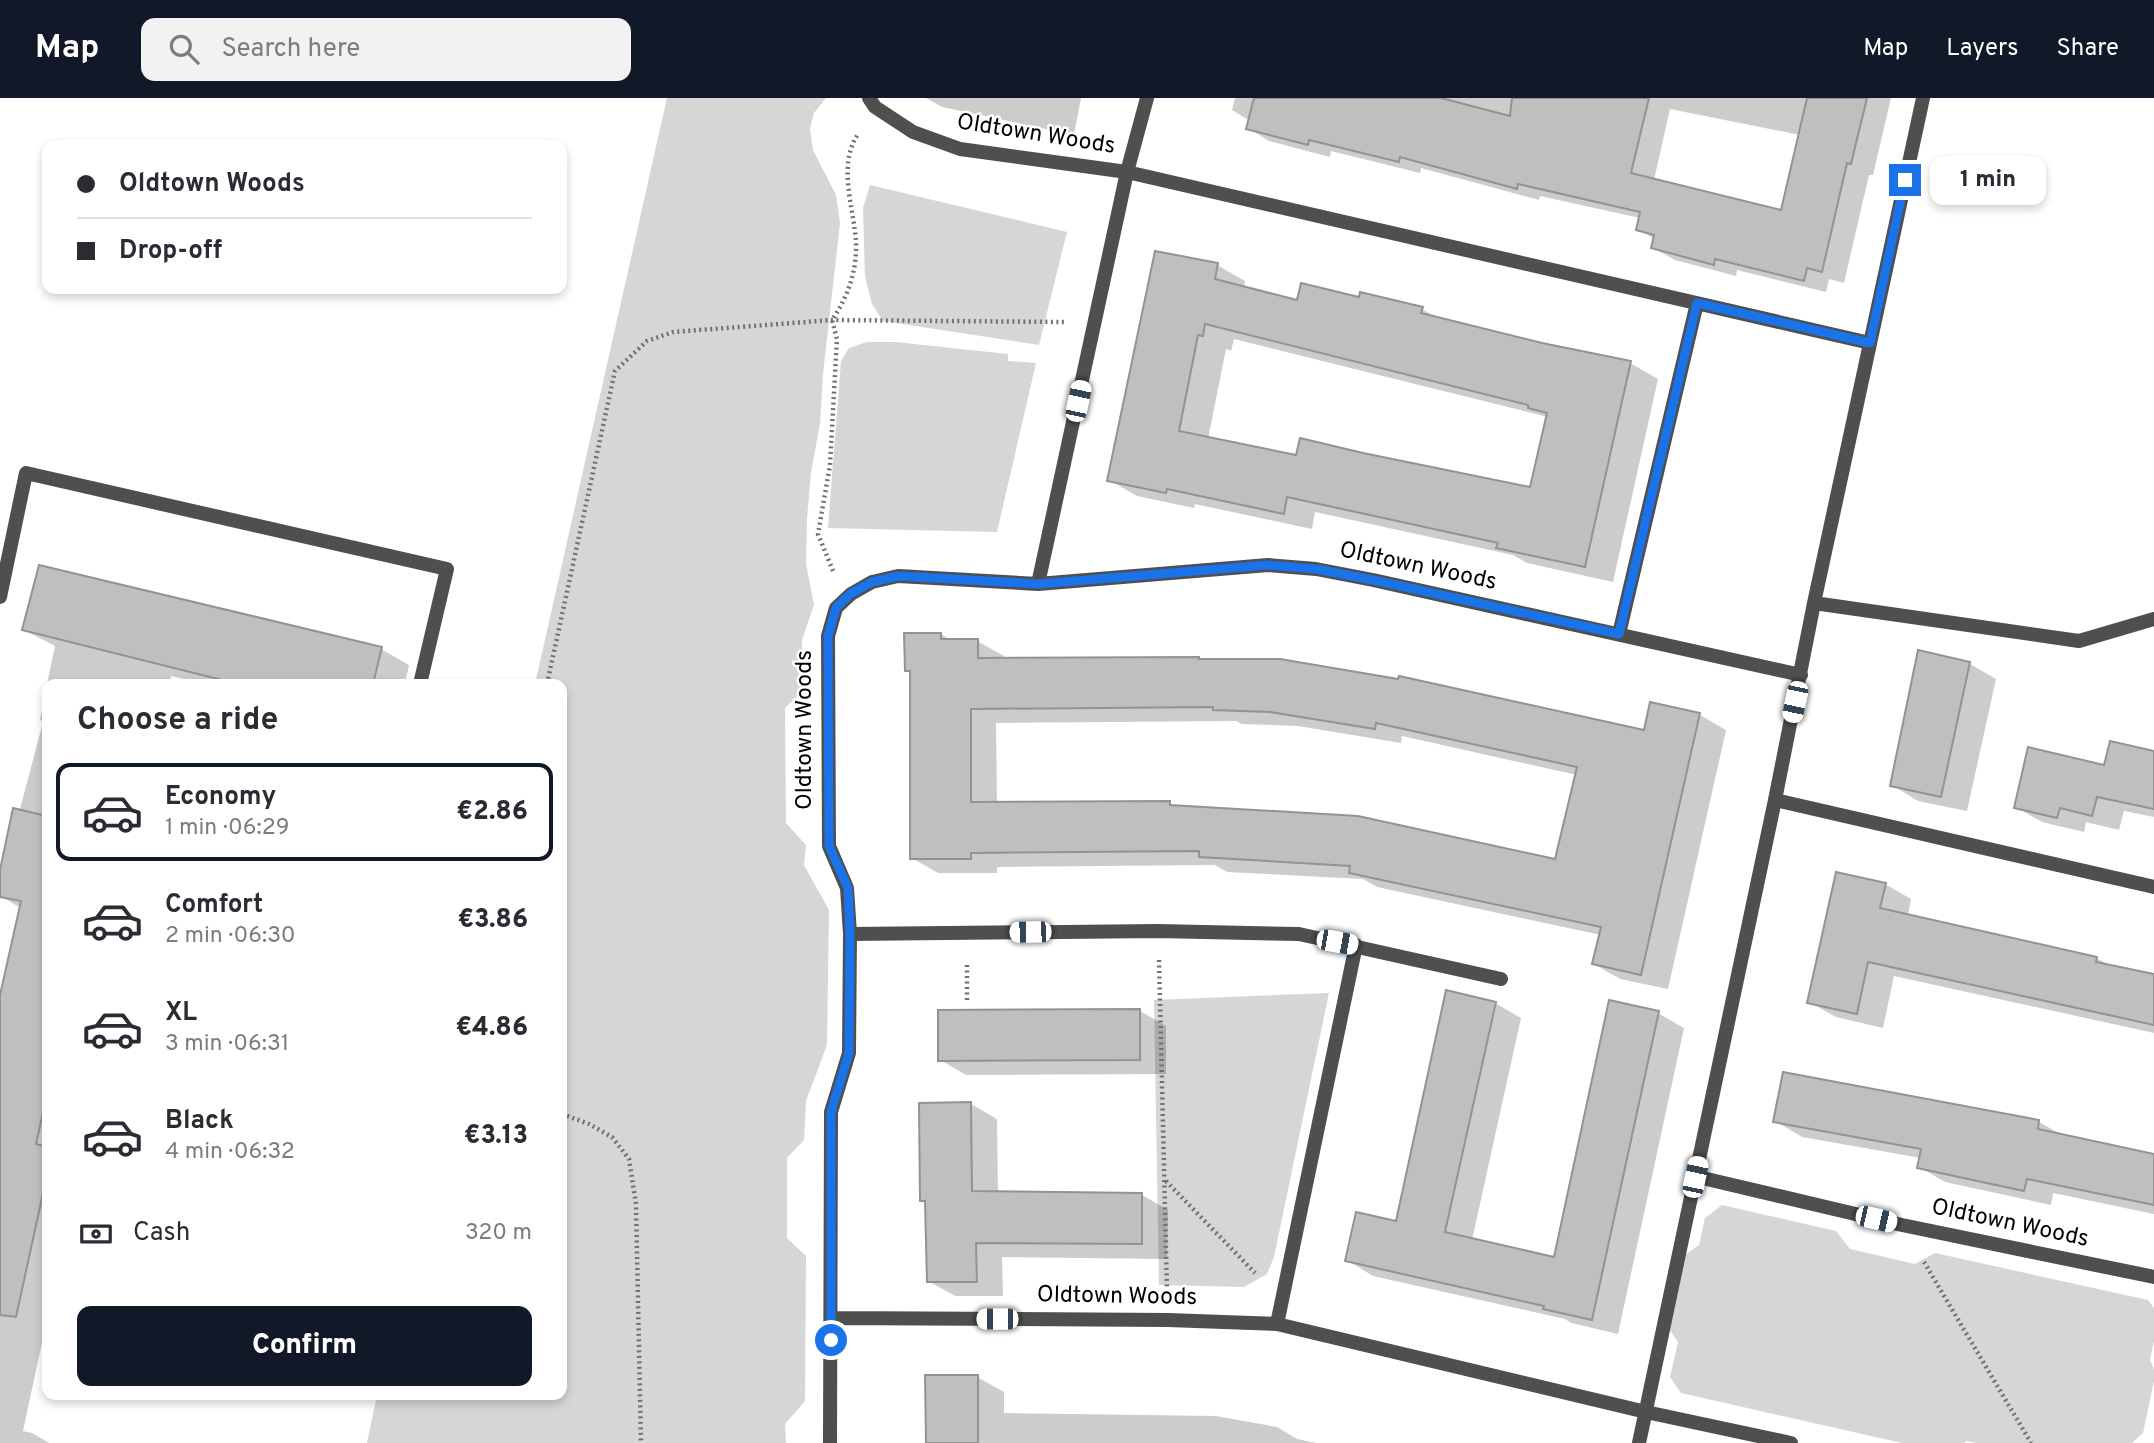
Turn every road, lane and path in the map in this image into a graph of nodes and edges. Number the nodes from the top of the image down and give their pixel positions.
1 (1147, 98) edge
2 (1923, 98) edge
3 (872, 102) edge
4 (1127, 172) junction
5 (1697, 303) junction
6 (832, 320) junction
7 (1095, 322) junction
8 (1870, 343) junction
9 (1038, 584) junction
10 (850, 594) junction
11 (0, 597) edge
12 (1814, 603) junction
13 (2154, 619) edge
14 (1619, 634) junction
15 (1801, 675) junction
16 (421, 679) edge
17 (548, 679) edge
18 (1775, 800) junction
19 (2154, 887) edge
20 (1158, 931) junction
21 (850, 934) junction
22 (1356, 945) junction
23 (967, 954) dead end
24 (1501, 979) dead end
25 (967, 1000) dead end
26 (567, 1116) edge
27 (1695, 1177) junction
28 (1166, 1180) junction
29 (1902, 1225) junction
30 (2154, 1277) edge
31 (1285, 1285) junction
32 (831, 1318) junction
33 (1168, 1320) junction
34 (1277, 1324) junction
35 (1646, 1412) junction
36 (641, 1443) edge
37 (830, 1443) edge
38 (1639, 1443) edge
39 (1791, 1443) edge
40 (2031, 1443) edge

1 - 4 street, Oldtown Woods
2 - 8 street
3 - 4 street, Oldtown Woods
3 - 6 path
4 - 5 street, Oldtown Woods
4 - 7 street, Oldtown Woods
5 - 8 street, Oldtown Woods
5 - 14 street
6 - 7 path
6 - 10 path
6 - 17 path
7 - 9 street, Oldtown Woods
8 - 12 street
9 - 10 street, Oldtown Woods
9 - 14 street, Oldtown Woods
10 - 21 street, Oldtown Woods
11 - 16 street
12 - 13 street
12 - 15 street
14 - 15 street, Oldtown Woods
15 - 18 street
18 - 19 street
18 - 27 street
20 - 21 street
20 - 22 street
20 - 28 path
21 - 32 street, Oldtown Woods
22 - 24 street
22 - 31 street
23 - 25 path
26 - 36 path
27 - 29 street, Oldtown Woods
27 - 35 street
28 - 31 path
28 - 33 path
29 - 30 street, Oldtown Woods
29 - 40 path
31 - 34 street
32 - 33 street, Oldtown Woods
32 - 37 street, Oldtown Woods
33 - 34 street, Oldtown Woods
34 - 35 street, Oldtown Woods
35 - 38 street
35 - 39 street, Oldtown Woods

